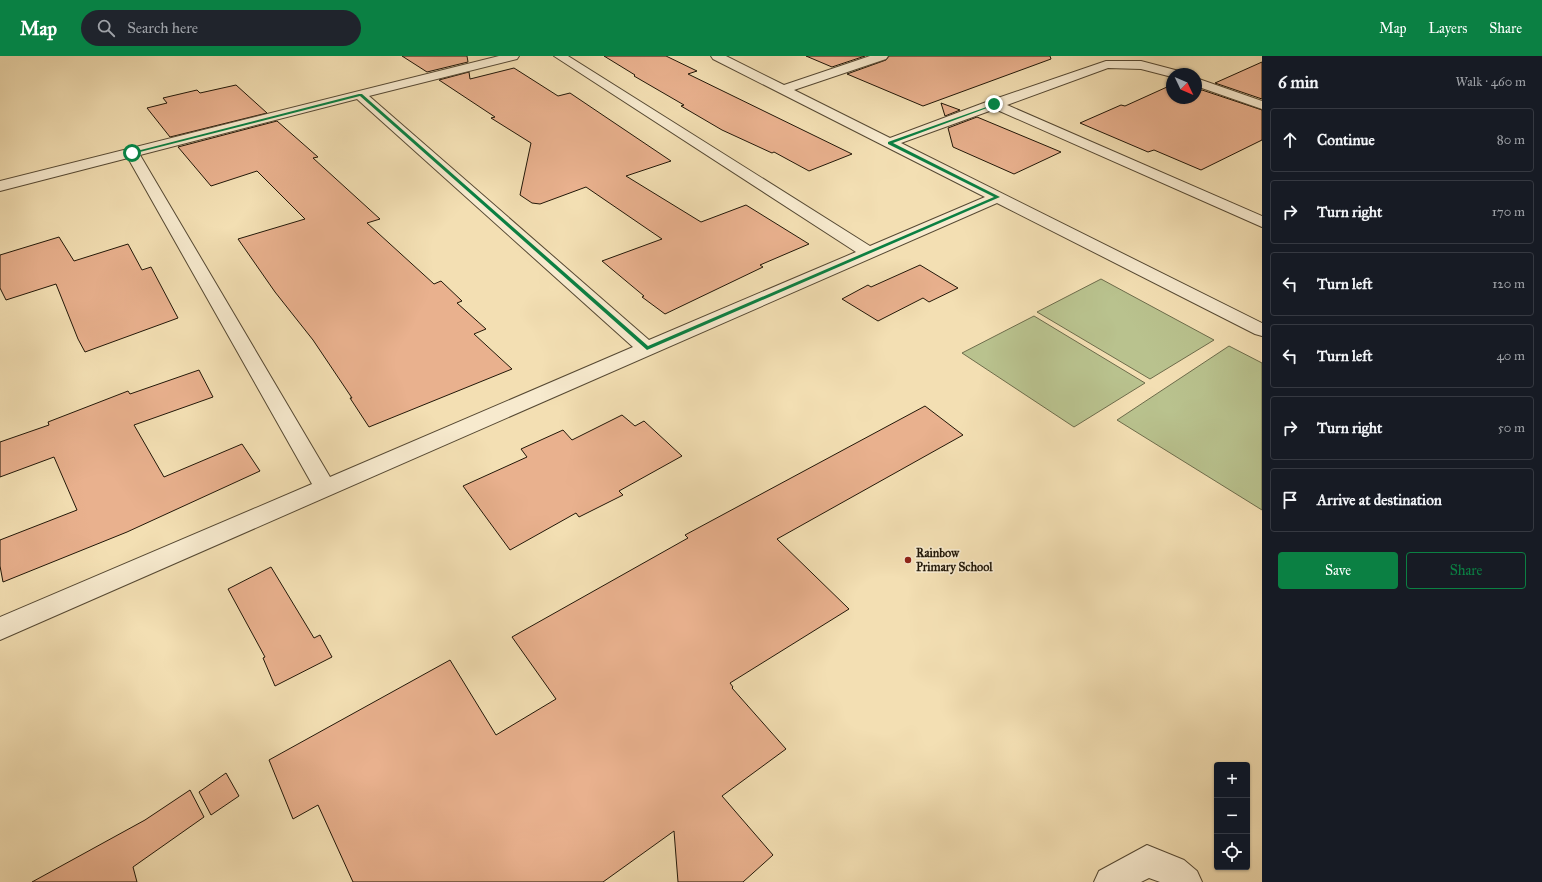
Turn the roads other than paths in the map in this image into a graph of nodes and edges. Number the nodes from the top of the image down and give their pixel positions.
1 (513, 56) edge
2 (560, 56) edge
3 (717, 56) edge
4 (880, 56) edge
5 (1166, 71) edge
6 (1202, 84) edge
7 (783, 89) junction
8 (360, 95) junction
9 (994, 104) junction
10 (1262, 105) edge
11 (889, 143) junction
12 (132, 153) junction
13 (0, 186) edge
14 (998, 197) junction
15 (1262, 222) edge
16 (869, 253) junction
17 (1262, 330) edge
18 (647, 349) junction
19 (324, 488) junction
20 (0, 629) edge
21 (1110, 882) edge
22 (1186, 882) edge

1 - 8 street
2 - 16 street
3 - 7 street
4 - 7 street
5 - 9 street
6 - 10 street
7 - 11 street
8 - 12 street
8 - 18 street
9 - 11 street
9 - 15 street
11 - 14 street
12 - 13 street
12 - 19 street
14 - 16 street
14 - 17 street
16 - 18 street
18 - 19 street
19 - 20 street
21 - 22 street

